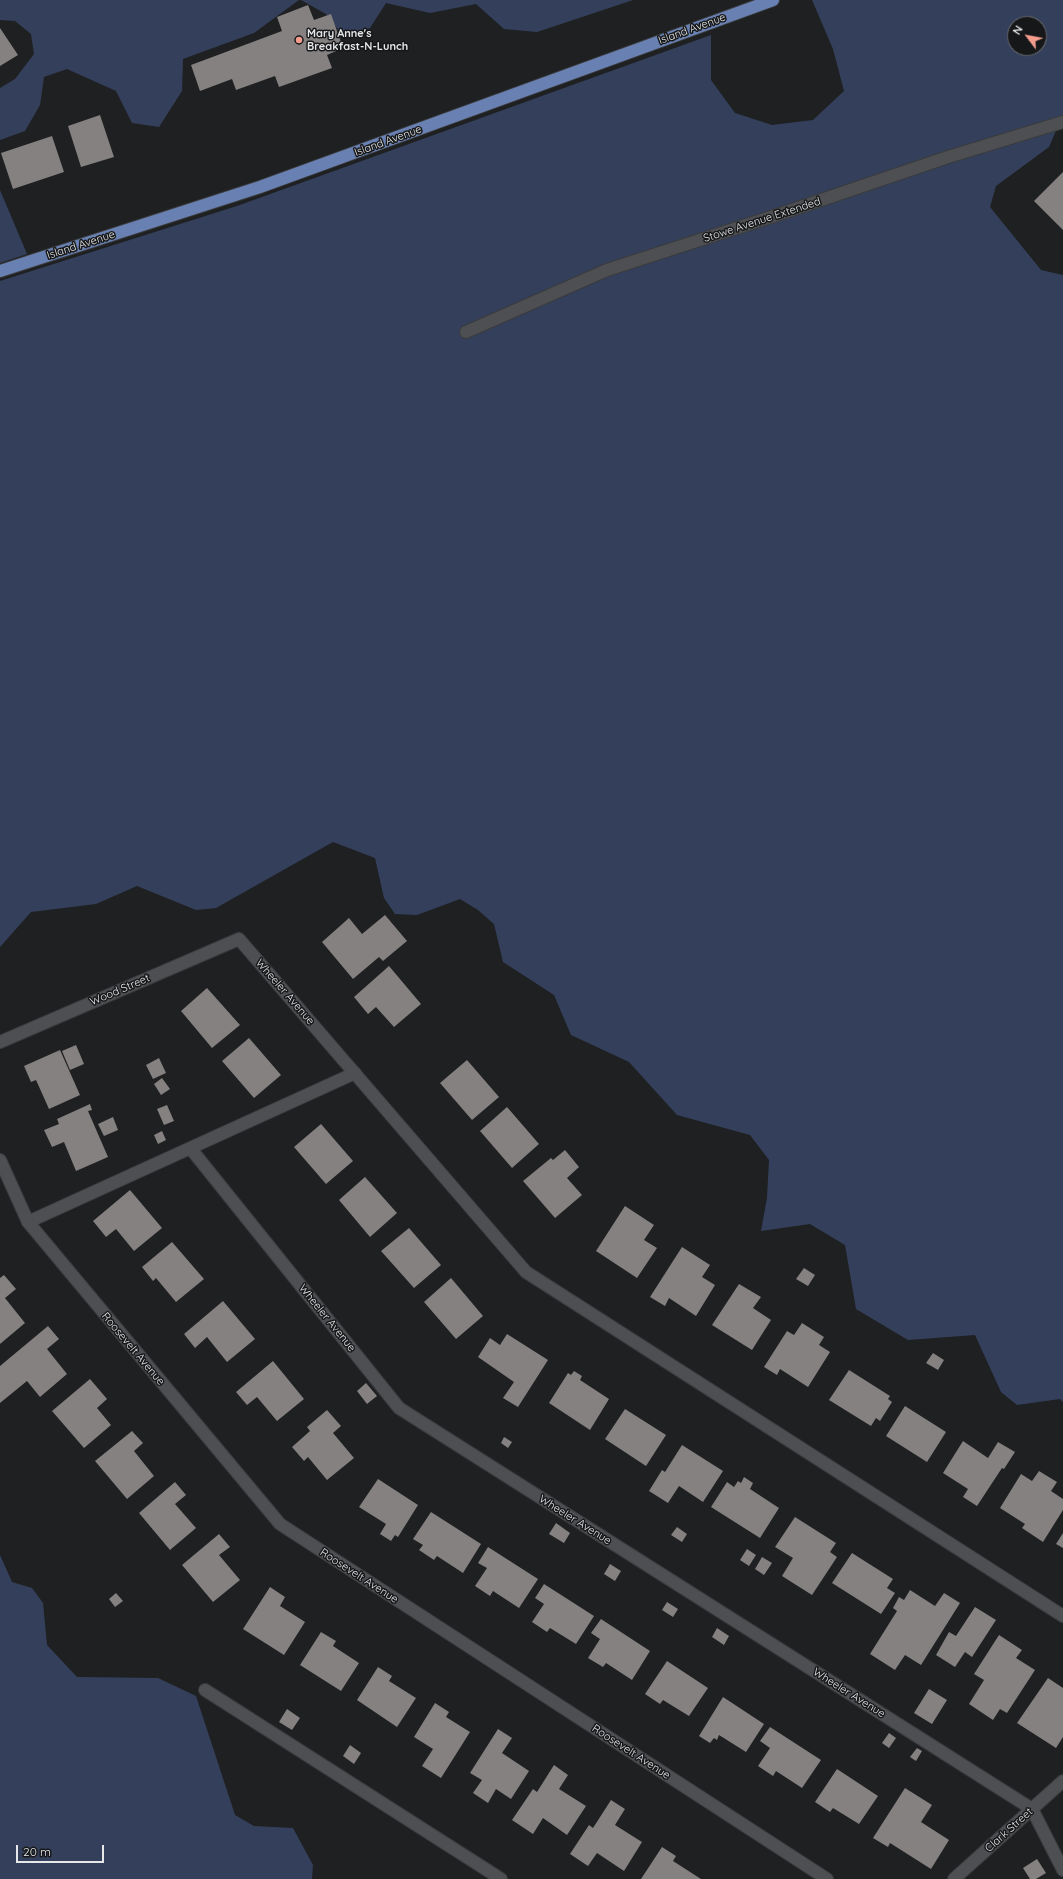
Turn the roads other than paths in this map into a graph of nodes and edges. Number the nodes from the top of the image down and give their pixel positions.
1 (773, 0) edge
2 (1063, 122) edge
3 (0, 271) edge
4 (466, 332) dead end
5 (239, 939) joint
6 (0, 1042) edge
7 (355, 1073) junction
8 (191, 1149) junction
9 (0, 1160) edge
10 (28, 1222) junction
11 (1063, 1616) edge
12 (205, 1690) dead end
13 (1063, 1781) edge
14 (1032, 1810) junction
15 (1063, 1870) edge
16 (501, 1879) edge
17 (827, 1879) edge
18 (954, 1879) edge

1 - 3 main road, Island Avenue
2 - 4 street, Stowe Avenue Extended
5 - 6 street, Wood Street
5 - 7 street, Wheeler Avenue
7 - 8 street
7 - 11 street, Wheeler Avenue
8 - 10 street
8 - 14 street, Wheeler Avenue
9 - 10 street, Roosevelt Avenue
10 - 17 street, Roosevelt Avenue
12 - 16 street
13 - 14 street, Clark Street
14 - 15 street
14 - 18 street, Clark Street

